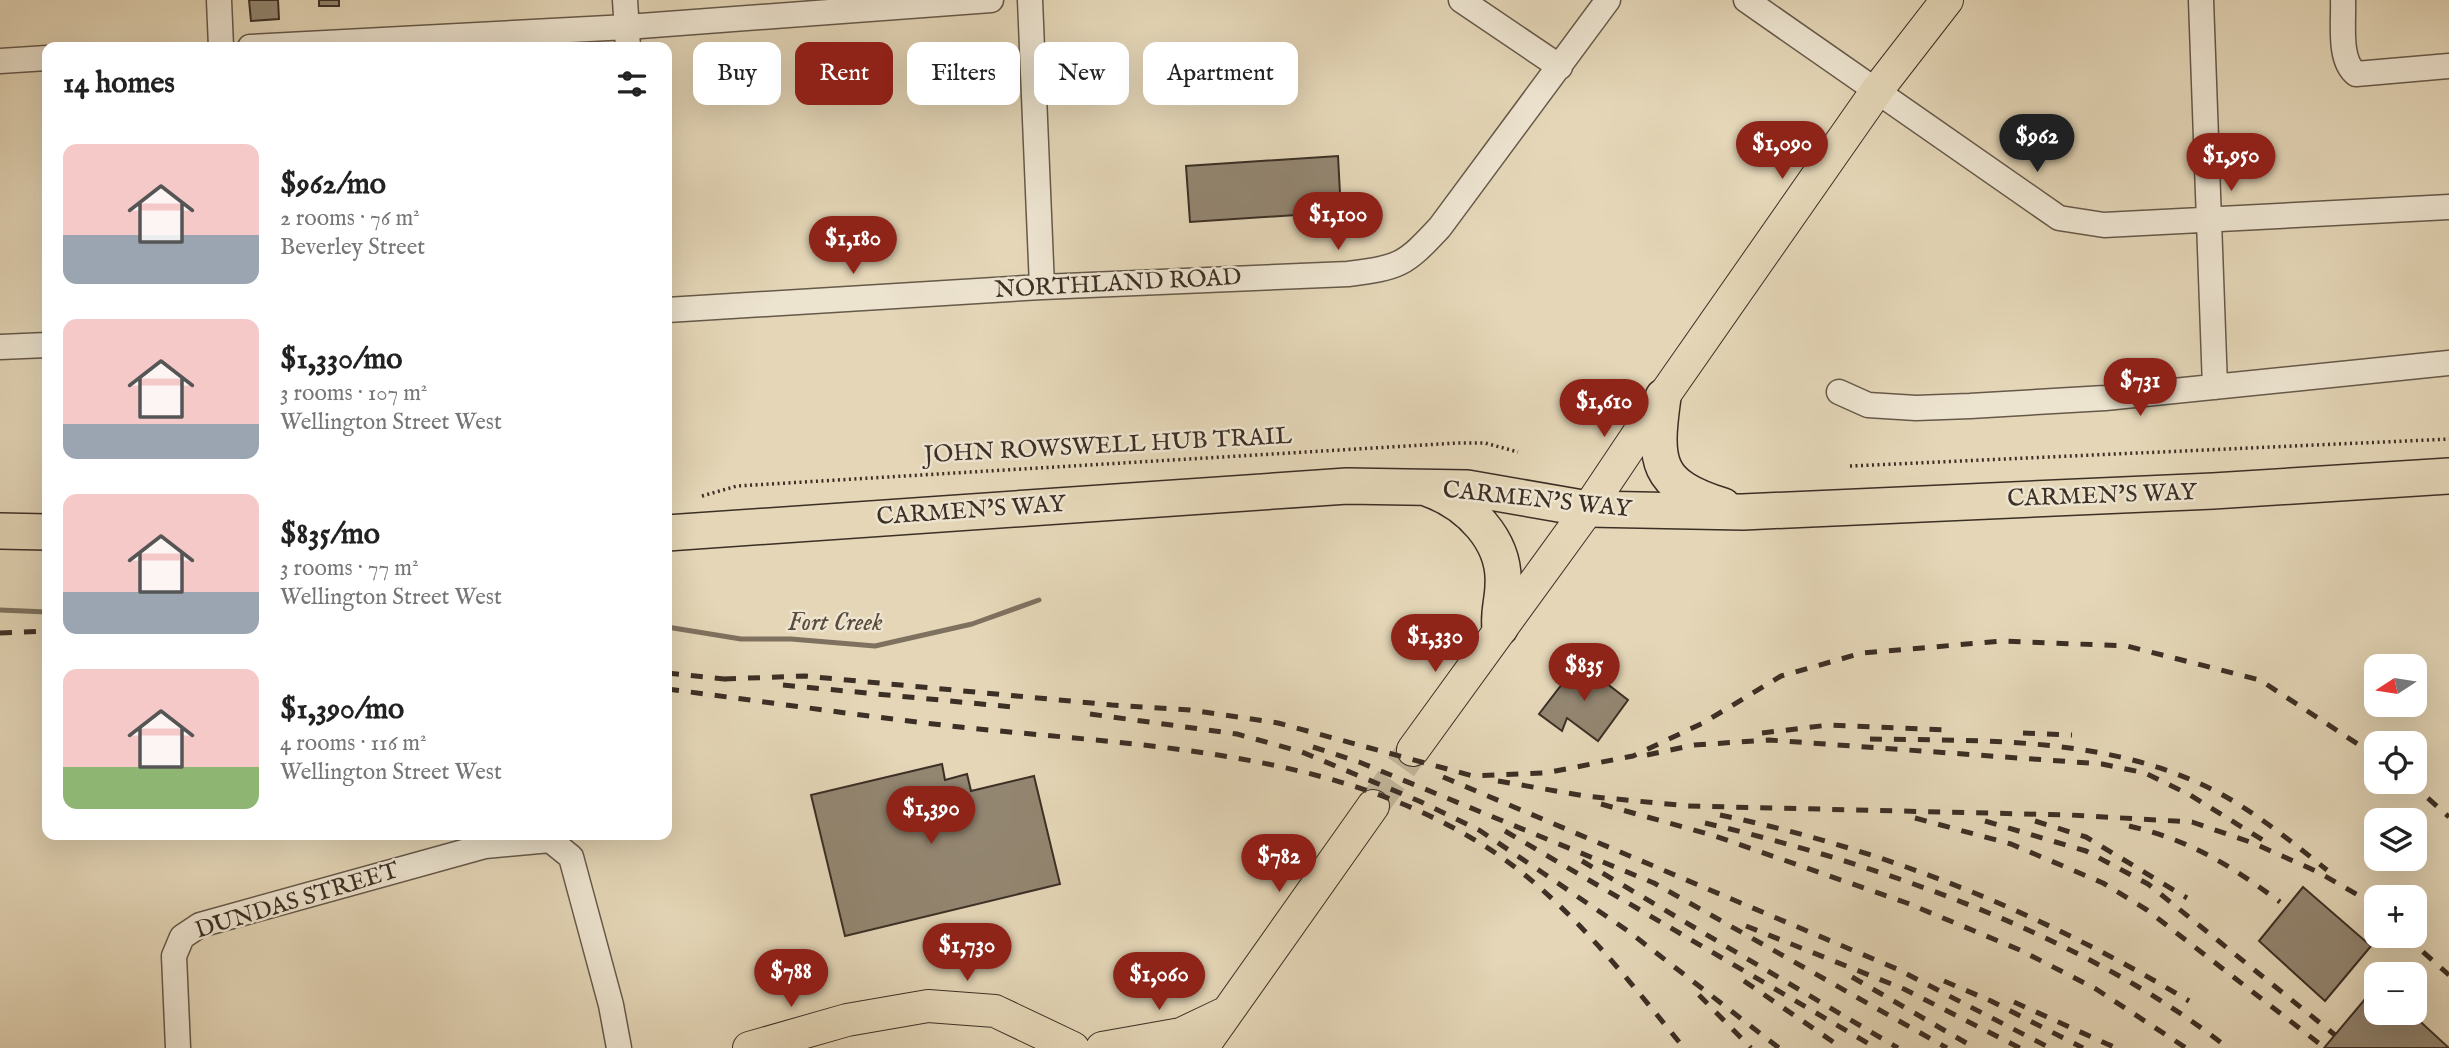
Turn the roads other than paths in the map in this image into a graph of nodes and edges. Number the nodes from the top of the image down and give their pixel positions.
1 (219, 0) edge
2 (625, 0) edge
3 (990, 0) edge
4 (1030, 0) edge
5 (1461, 0) edge
6 (1608, 0) edge
7 (1746, 0) edge
8 (1947, 0) edge
9 (2201, 0) edge
10 (2343, 0) edge
11 (627, 37) edge
12 (221, 42) edge
13 (438, 42) edge
14 (42, 58) edge
15 (0, 61) edge
16 (2449, 66) edge
17 (1560, 68) junction
18 (1878, 89) junction
19 (2449, 207) edge
20 (2209, 220) junction
21 (1042, 287) junction
22 (672, 310) edge
23 (42, 345) edge
24 (0, 347) edge
25 (2449, 363) edge
26 (2215, 387) junction
27 (1839, 393) dead end
28 (1663, 397) junction
29 (2449, 476) edge
30 (1426, 488) junction
31 (1588, 509) junction
32 (1743, 512) junction
33 (0, 531) edge
34 (42, 532) edge
35 (672, 533) edge
36 (1500, 628) junction
37 (1413, 751) tunnel mouth
38 (1373, 806) tunnel mouth
39 (1227, 1012) junction
40 (178, 1048) edge
41 (619, 1048) edge
42 (749, 1048) edge
43 (1073, 1048) edge
44 (1102, 1048) edge
45 (1202, 1048) edge

1 - 12 street
2 - 11 street
3 - 11 street
4 - 21 street
5 - 17 street
6 - 17 street, NORTHLAND ROAD
7 - 18 street
8 - 18 main road
9 - 20 street
10 - 16 street
11 - 13 street
14 - 15 street
17 - 21 street, NORTHLAND ROAD
18 - 20 street
18 - 28 main road
19 - 20 street
20 - 26 street
21 - 22 street, NORTHLAND ROAD
23 - 24 street
25 - 26 street
26 - 27 street
28 - 31 main road
28 - 32 highway
29 - 32 highway, CARMEN'S WAY
30 - 31 highway, CARMEN'S WAY
30 - 35 highway, CARMEN'S WAY
30 - 36 highway
31 - 32 highway, CARMEN'S WAY
31 - 36 main road
33 - 34 highway
36 - 37 main road
38 - 39 main road
39 - 44 main road
39 - 45 main road
40 - 41 street, DUNDAS STREET
42 - 43 main road

